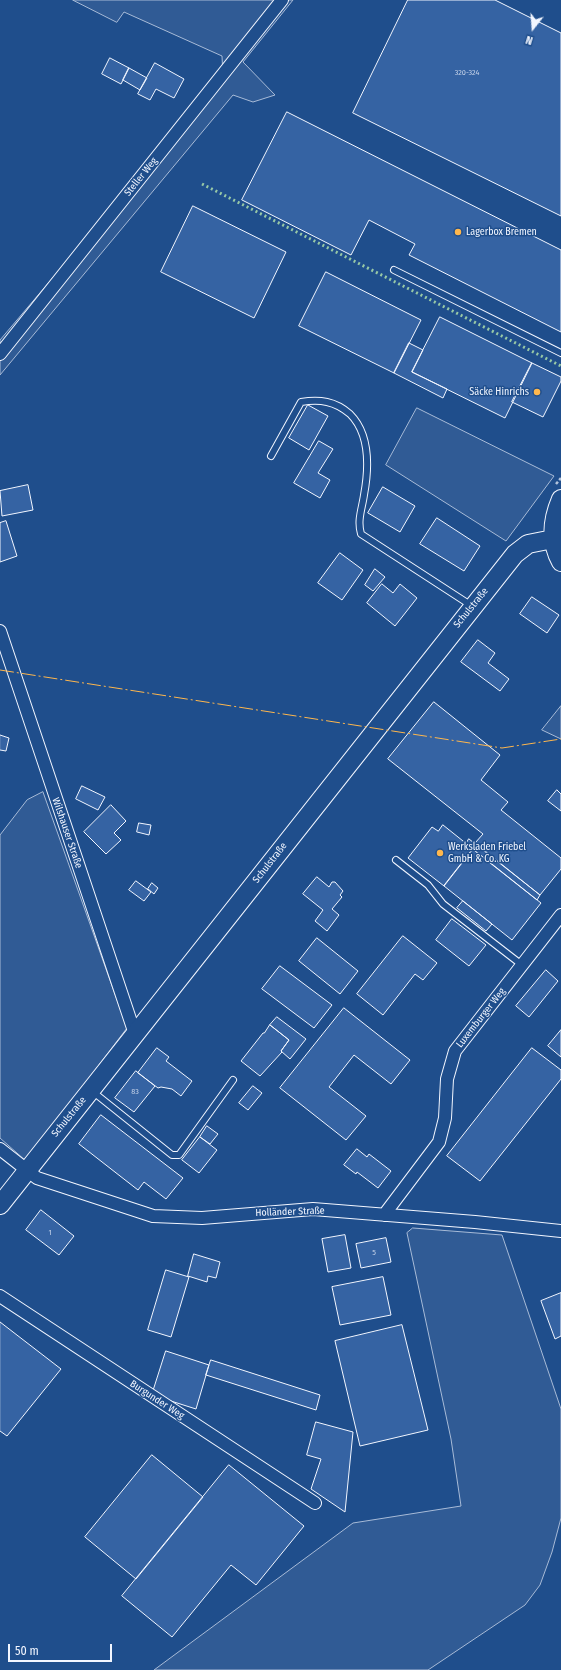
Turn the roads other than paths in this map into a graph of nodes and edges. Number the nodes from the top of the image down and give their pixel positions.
1 (282, 0) edge
2 (394, 270) dead end
3 (561, 352) edge
4 (0, 354) edge
5 (271, 456) dead end
6 (561, 499) edge
7 (553, 539) junction
8 (561, 562) edge
9 (472, 606) junction
10 (0, 631) edge
11 (396, 860) dead end
12 (561, 915) edge
13 (522, 965) junction
14 (135, 1034) junction
15 (233, 1080) dead end
16 (91, 1090) junction
17 (0, 1149) edge
18 (27, 1170) junction
19 (0, 1205) edge
20 (384, 1215) junction
21 (561, 1231) edge
22 (0, 1296) edge
23 (315, 1503) dead end

1 - 4 street, Steller Weg
2 - 3 lane
5 - 9 lane
6 - 7 street
7 - 8 street
7 - 9 street, Schulstraße
9 - 14 street, Schulstraße
10 - 14 street, Wilshauser Straße
11 - 13 lane
12 - 13 street, Luxemburger Weg
13 - 20 street, Luxemburger Weg
14 - 16 street, Schulstraße
15 - 16 lane
16 - 18 street, Schulstraße
17 - 18 street, Holländer Straße
18 - 19 street, Schulstraße
18 - 20 street, Holländer Straße
20 - 21 street, Holländer Straße
22 - 23 street, Burgunder Weg

